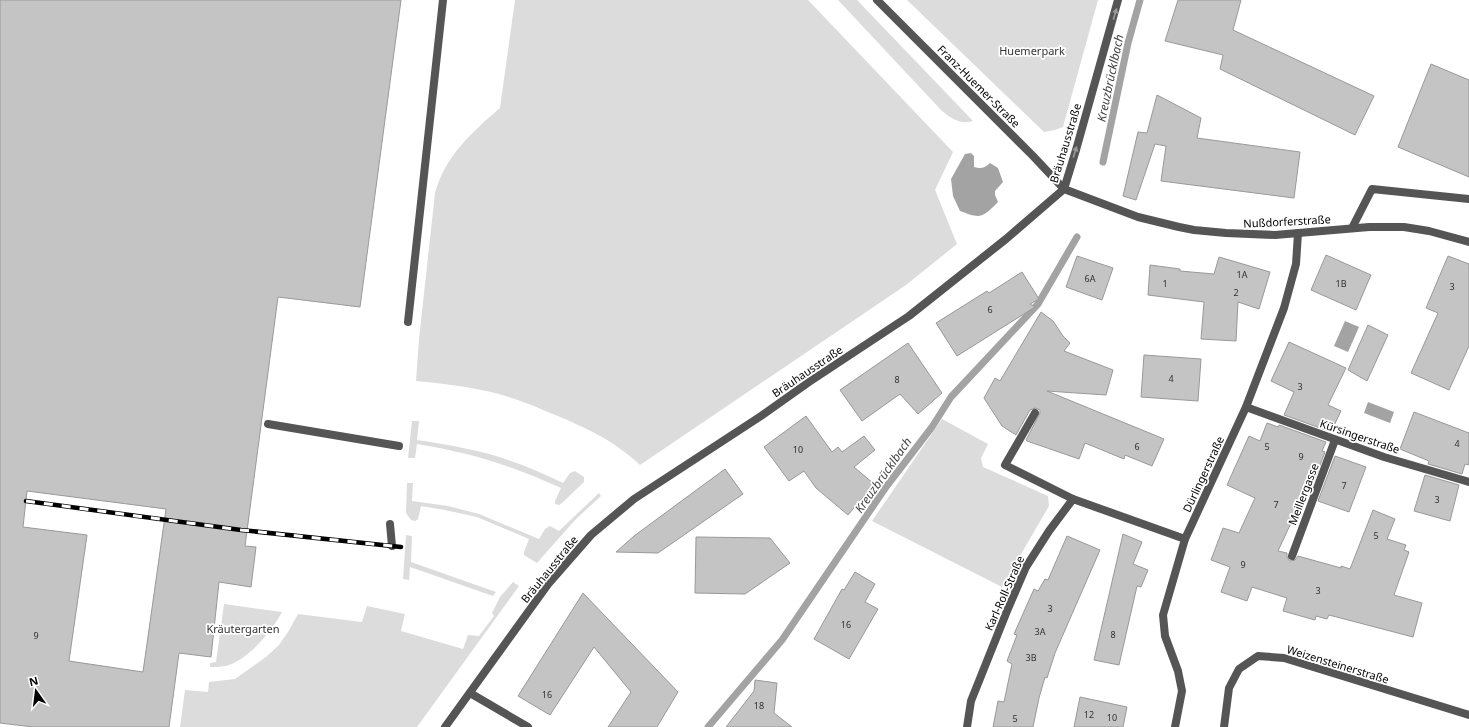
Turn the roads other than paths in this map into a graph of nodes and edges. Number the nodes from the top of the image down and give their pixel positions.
1 (443, 0) edge
2 (877, 0) edge
3 (1118, 0) edge
4 (1064, 189) junction
5 (1469, 199) edge
6 (1352, 228) junction
7 (1298, 233) junction
8 (1469, 242) edge
9 (408, 322) dead end
10 (1246, 407) junction
11 (1035, 413) dead end
12 (268, 424) dead end
13 (1335, 440) junction
14 (399, 446) dead end
15 (1469, 482) edge
16 (1073, 499) junction
17 (390, 524) dead end
18 (1185, 539) junction
19 (392, 546) dead end
20 (1292, 556) dead end
21 (470, 694) junction
22 (1469, 715) edge
23 (445, 727) edge
24 (528, 727) edge
25 (966, 727) edge
26 (1175, 727) edge
27 (1224, 727) edge

1 - 9 street
2 - 4 street, Franz-Huemer-Straße
4 -> 3 street, Bräuhausstraße
4 - 7 street, Nußdorferstraße
4 - 21 street, Bräuhausstraße
5 - 6 street
6 - 7 street, Nußdorferstraße
6 - 8 street, Nußdorferstraße
7 - 10 street, Dürlingerstraße
10 - 13 street, Kürsingerstraße
10 - 18 street, Dürlingerstraße
11 - 16 street
12 - 14 street
13 - 15 street, Kürsingerstraße
13 - 20 street, Meillergasse
16 - 18 street
16 - 25 street, Karl-Roll-Straße
17 - 19 street
18 - 26 street, Dürlingerstraße
21 - 23 street, Bräuhausstraße
21 - 24 street
22 - 27 street, Weizensteinerstraße

